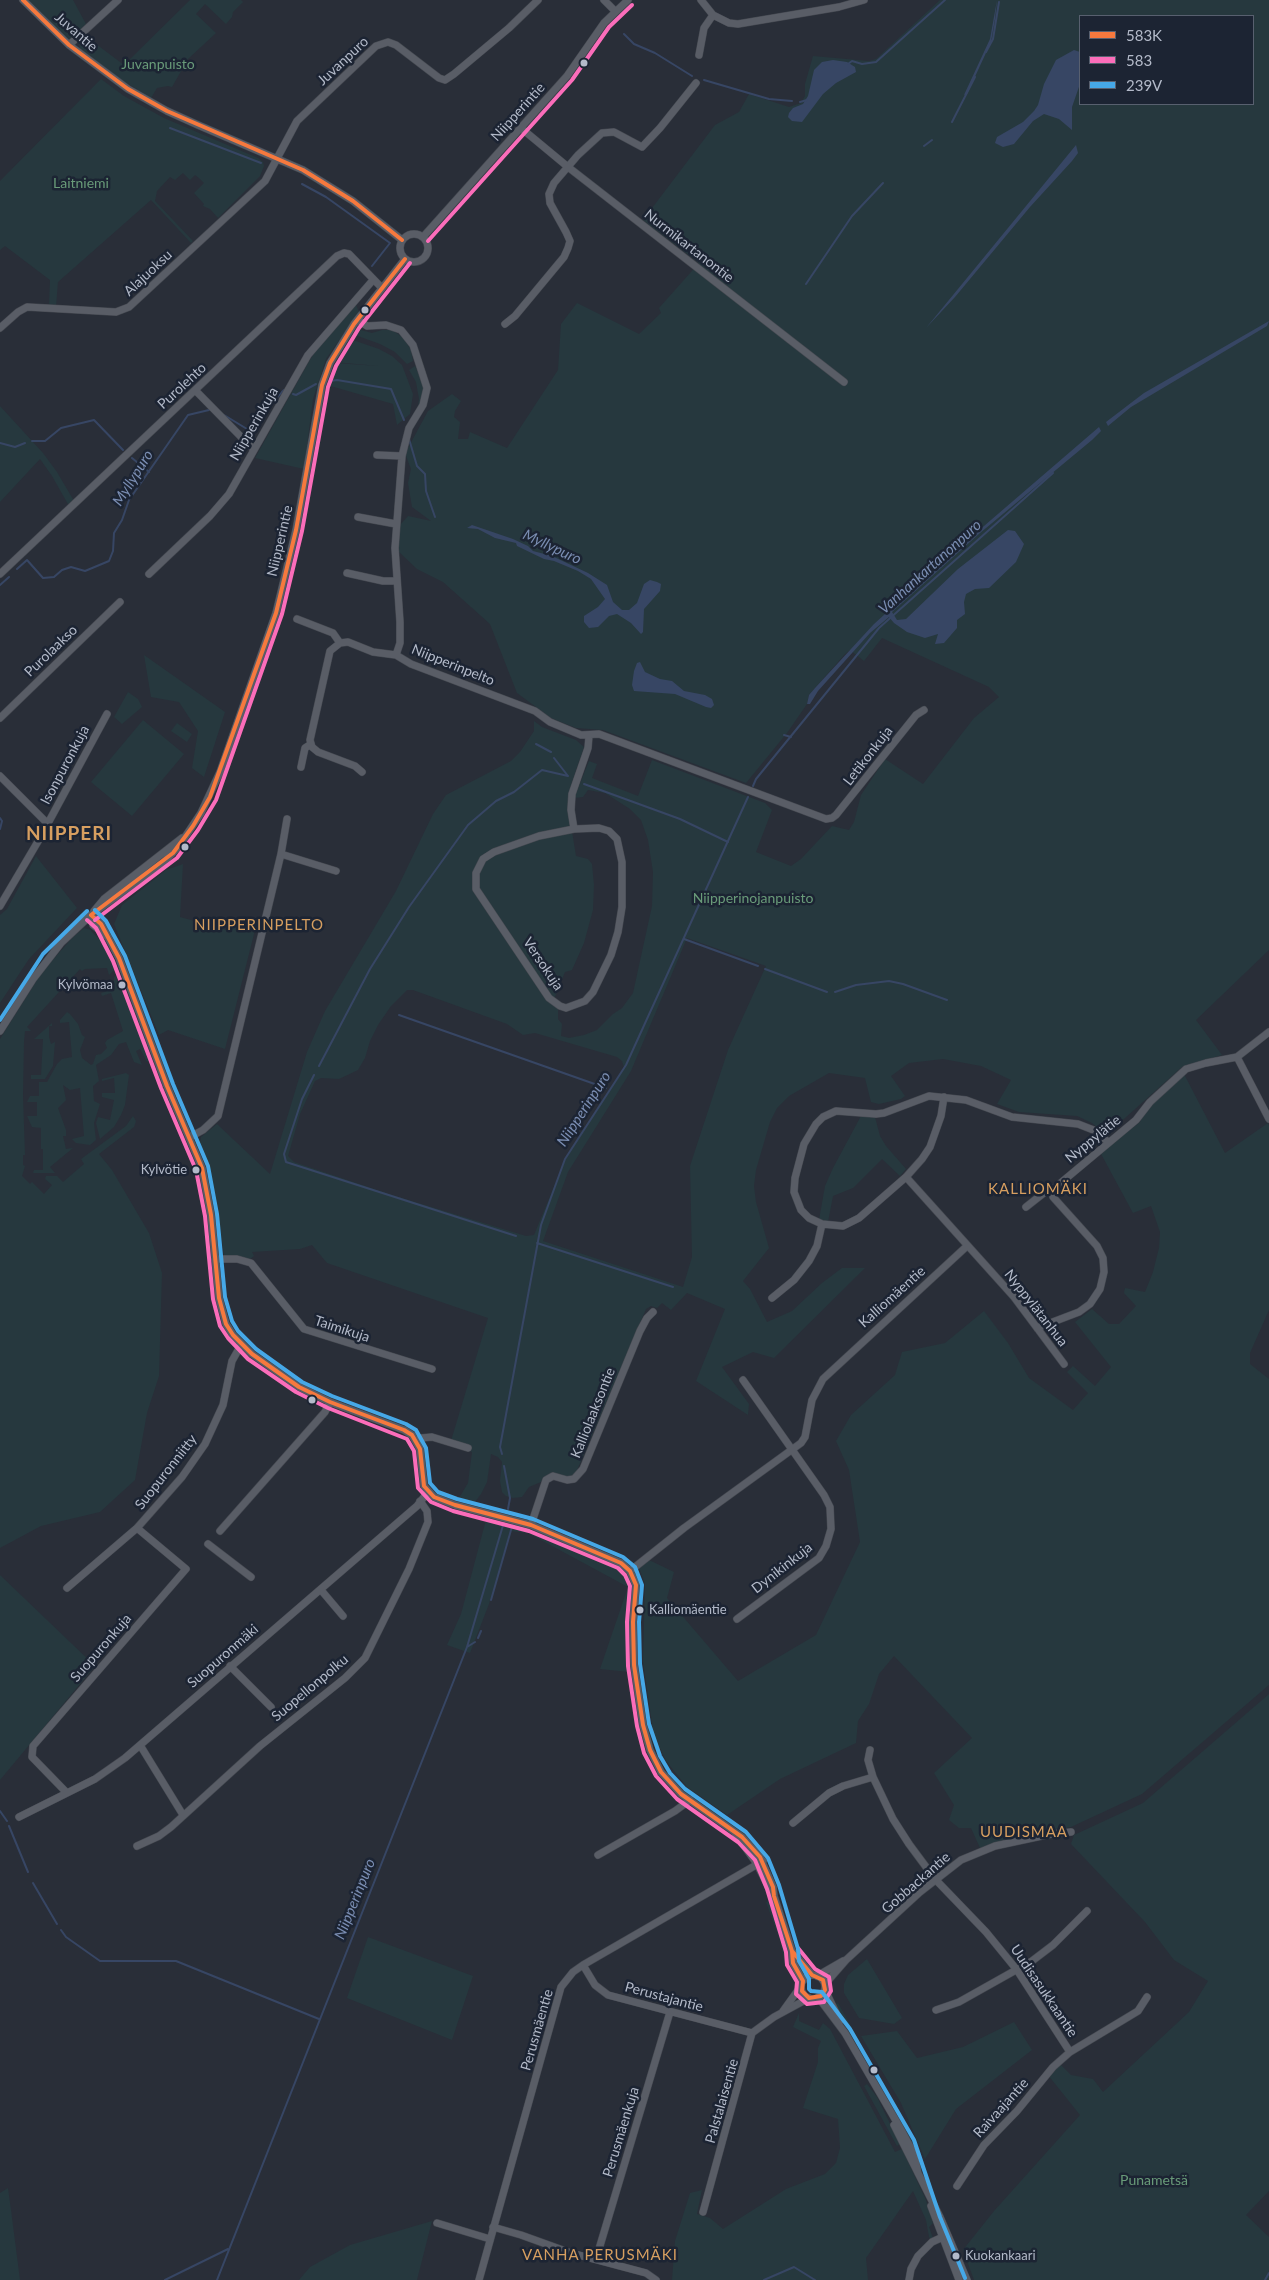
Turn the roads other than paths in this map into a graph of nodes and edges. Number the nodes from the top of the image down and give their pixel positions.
1 (23, 0) edge
2 (118, 0) edge
3 (538, 0) edge
4 (604, 0) edge
5 (628, 0) edge
6 (701, 0) edge
7 (864, 0) edge
8 (847, 3) edge
9 (615, 11) junction
10 (713, 15) junction
11 (70, 44) junction
12 (699, 55) dead end
13 (696, 83) dead end
14 (521, 128) junction
15 (277, 158) junction
16 (568, 167) junction
17 (423, 237) junction
18 (402, 240) junction
19 (405, 259) junction
20 (373, 280) junction
21 (381, 287) junction
22 (358, 320) junction
23 (505, 324) dead end
24 (0, 328) edge
25 (844, 382) dead end
26 (195, 390) junction
27 (253, 449) junction
28 (377, 455) dead end
29 (402, 456) junction
30 (358, 517) dead end
31 (396, 524) junction
32 (347, 573) dead end
33 (0, 574) edge
34 (149, 574) dead end
35 (397, 581) junction
36 (120, 602) dead end
37 (297, 619) dead end
38 (340, 643) junction
39 (396, 654) junction
40 (924, 710) dead end
41 (107, 714) dead end
42 (0, 718) edge
43 (589, 736) junction
44 (311, 744) junction
45 (301, 767) dead end
46 (362, 772) dead end
47 (0, 776) edge
48 (832, 818) joint
49 (287, 819) dead end
50 (48, 824) junction
51 (574, 829) junction
52 (281, 854) junction
53 (336, 871) dead end
54 (0, 906) edge
55 (91, 915) junction
56 (0, 1031) edge
57 (1269, 1032) edge
58 (1237, 1057) junction
59 (944, 1096) junction
60 (1269, 1119) edge
61 (190, 1137) junction
62 (1108, 1142) junction
63 (906, 1177) junction
64 (1050, 1191) junction
65 (1026, 1207) dead end
66 (822, 1224) junction
67 (967, 1246) junction
68 (215, 1259) junction
69 (772, 1298) dead end
70 (653, 1312) dead end
71 (1037, 1328) junction
72 (241, 1345) junction
73 (1064, 1364) dead end
74 (432, 1369) dead end
75 (743, 1380) dead end
76 (330, 1402) junction
77 (416, 1441) junction
78 (468, 1448) dead end
79 (792, 1450) junction
80 (428, 1492) junction
81 (420, 1501) junction
82 (531, 1525) junction
83 (137, 1528) junction
84 (220, 1531) dead end
85 (208, 1544) dead end
86 (630, 1571) junction
87 (251, 1578) dead end
88 (67, 1588) dead end
89 (321, 1590) junction
90 (342, 1616) dead end
91 (737, 1619) dead end
92 (230, 1666) junction
93 (271, 1707) dead end
94 (140, 1745) junction
95 (870, 1750) dead end
96 (873, 1777) junction
97 (67, 1792) junction
98 (690, 1800) junction
99 (183, 1815) junction
100 (19, 1817) dead end
101 (793, 1823) dead end
102 (1071, 1832) dead end
103 (137, 1846) dead end
104 (598, 1855) dead end
105 (760, 1863) junction
106 (935, 1879) junction
107 (1087, 1911) dead end
108 (792, 1951) junction
109 (846, 1960) junction
110 (583, 1965) junction
111 (1018, 1970) junction
112 (814, 1975) junction
113 (802, 1983) junction
114 (825, 1987) junction
115 (818, 1997) junction
116 (1148, 1997) dead end
117 (809, 1998) junction
118 (936, 2010) dead end
119 (670, 2012) junction
120 (782, 2012) junction
121 (845, 2033) junction
122 (752, 2034) junction
123 (1070, 2052) junction
124 (957, 2186) dead end
125 (704, 2212) dead end
126 (437, 2224) dead end
127 (493, 2227) junction
128 (945, 2236) junction
129 (490, 2239) junction
130 (596, 2259) junction
131 (479, 2280) edge
132 (656, 2280) edge
133 (909, 2280) edge
134 (959, 2280) edge
135 (967, 2280) edge

1 - 11 street, Juvantie
2 - 11 street
3 - 15 street, Juvanpuro
4 - 9 street
5 - 9 street, Niipperintie
6 - 10 street
7 - 8 street
8 - 10 street
9 - 14 street, Niipperintie
10 - 12 street
11 - 15 street, Juvantie
13 - 16 street
14 - 16 street, Nurmikartanontie
14 - 17 street, Niipperintie
15 - 18 street, Juvantie
15 - 24 street, Alajuoksu
16 - 23 street
16 - 25 street, Nurmikartanontie
17 - 18 street
17 - 19 street
18 - 19 street
19 - 21 street, Niipperintie
20 - 21 street, Purolehto
20 - 26 street, Purolehto
20 - 27 street, Niipperinkuja
21 - 22 street, Niipperintie
22 - 29 street, Niipperinpelto
22 - 55 street, Niipperintie
26 - 27 street
26 - 33 street, Purolehto
27 - 34 street, Niipperinkuja
28 - 29 street
29 - 31 street, Niipperinpelto
30 - 31 street
31 - 35 street, Niipperinpelto
32 - 35 street
35 - 39 street, Niipperinpelto
36 - 42 street, Purolaakso
37 - 38 street
38 - 39 street
38 - 44 street
39 - 43 street, Niipperinpelto
40 - 48 street, Letikonkuja
41 - 50 street, Isonpuronkuja
43 - 48 street, Niipperinpelto
43 - 51 street
44 - 45 street
44 - 46 street
47 - 50 street
49 - 52 street
50 - 54 street, Isonpuronkuja
51 - 51 street, Versokuja
52 - 53 street
52 - 61 street
55 - 56 street, Niipperintie
55 - 61 street
57 - 58 street
58 - 60 street
58 - 62 street, Nyppylätie
59 - 62 street
59 - 63 street
59 - 66 street
61 - 68 street
62 - 64 street, Nyppylätie
63 - 66 street
63 - 67 street, Nyppylätanhua
64 - 65 street, Nyppylätie
64 - 71 street
66 - 69 street
67 - 71 street, Nyppylätanhua
67 - 79 street, Kalliomäentie
68 - 72 street
68 - 74 street, Taimikuja
70 - 82 street, Kalliolaaksontie
71 - 73 street, Nyppylätanhua
72 - 76 street
72 - 83 street, Suopuronniitty
75 - 79 street, Dynikinkuja
76 - 77 street
76 - 84 street
77 - 78 street
77 - 80 street
79 - 86 street, Kalliomäentie
79 - 91 street, Dynikinkuja
80 - 81 street, Suopuronmäki
80 - 82 street
81 - 89 street, Suopuronmäki
81 - 99 street, Suopellonpolku
82 - 86 street
83 - 88 street, Suopuronniitty
83 - 97 street, Suopuronkuja
85 - 87 street
86 - 98 street
89 - 90 street
89 - 92 street, Suopuronmäki
92 - 93 street
92 - 94 street, Suopuronmäki
94 - 97 street, Suopuronmäki
94 - 99 street
95 - 96 street, Uudisasukkaantie
96 - 101 street
96 - 106 street, Uudisasukkaantie
97 - 100 street, Suopuronmäki
98 - 104 street
98 - 105 street
99 - 103 street, Suopellonpolku
102 - 106 street, Gobbackantie
105 - 108 street
105 - 110 street, Perusmäentie
106 - 109 street, Gobbackantie
106 - 111 street, Uudisasukkaantie
107 - 111 street
108 - 112 street
108 - 113 street
109 - 112 street, Gobbackantie
109 - 114 street, Gobbackantie
110 - 119 street, Perustajantie
110 - 127 street, Perusmäentie
111 - 118 street
111 - 123 street, Uudisasukkaantie
112 - 113 street
112 - 114 street
113 - 117 street
113 - 120 street
114 - 115 street
114 - 121 street
115 - 117 street
115 - 121 street
116 - 123 street, Raivaajantie
117 - 120 street
119 - 122 street, Perustajantie
119 - 130 street, Perusmäenkuja
120 - 122 street
121 - 128 street
122 - 125 street, Palstalaisentie
123 - 124 street, Raivaajantie
126 - 129 street
127 - 129 street, Perusmäentie
127 - 130 street
128 - 133 street
128 - 134 street
128 - 135 street
129 - 131 street, Perusmäentie
130 - 132 street

